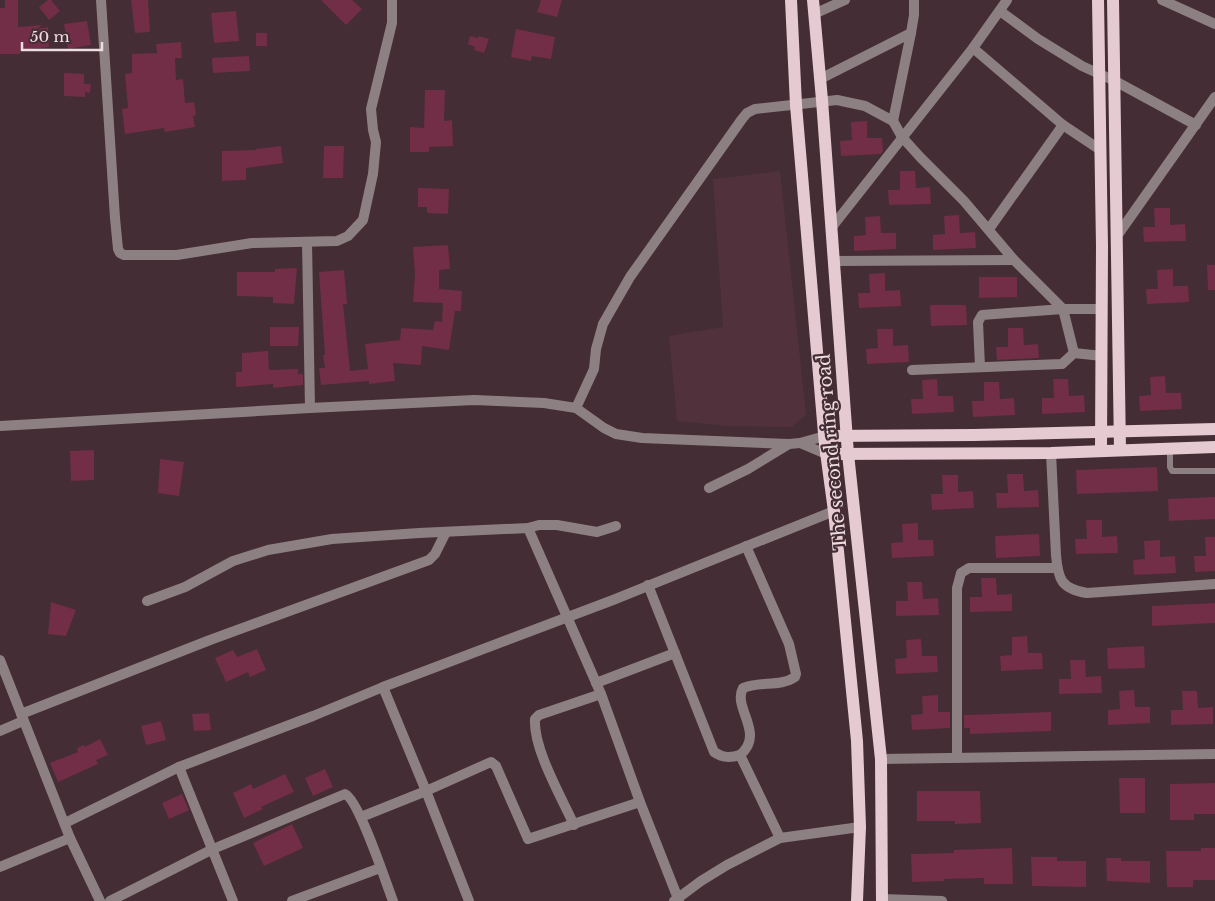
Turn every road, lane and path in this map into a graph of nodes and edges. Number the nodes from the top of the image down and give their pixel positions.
1 (101, 0) edge
2 (392, 0) edge
3 (791, 0) edge
4 (813, 0) edge
5 (844, 0) edge
6 (914, 0) edge
7 (1007, 0) edge
8 (1098, 0) edge
9 (1113, 0) edge
10 (1162, 0) edge
11 (1000, 11) junction
12 (814, 14) junction
13 (1215, 24) edge
14 (911, 33) junction
15 (973, 48) junction
16 (1099, 74) junction
17 (820, 79) junction
18 (1115, 81) junction
19 (1215, 97) edge
20 (822, 100) junction
21 (796, 105) junction
22 (893, 121) junction
23 (1063, 125) junction
24 (1196, 125) junction
25 (902, 136) junction
26 (1099, 149) junction
27 (832, 227) junction
28 (990, 229) junction
29 (1117, 236) junction
30 (307, 242) junction
31 (1014, 260) junction
32 (834, 261) junction
33 (1102, 309) junction
34 (1063, 310) junction
35 (1074, 352) junction
36 (1102, 356) junction
37 (980, 367) junction
38 (912, 370) dead end
39 (310, 408) junction
40 (576, 408) junction
41 (0, 426) edge
42 (1215, 429) edge
43 (1118, 431) junction
44 (1100, 432) junction
45 (847, 434) junction
46 (825, 436) junction
47 (800, 443) junction
48 (789, 444) junction
49 (1215, 447) edge
50 (1170, 448) junction
51 (1101, 450) junction
52 (1120, 450) junction
53 (1051, 452) junction
54 (826, 454) junction
55 (848, 454) junction
56 (1215, 471) edge
57 (709, 488) dead end
58 (834, 511) junction
59 (616, 526) dead end
60 (528, 528) junction
61 (446, 532) junction
62 (746, 546) junction
63 (1057, 568) junction
64 (1215, 584) edge
65 (648, 585) junction
66 (147, 601) dead end
67 (567, 616) junction
68 (675, 653) junction
69 (0, 660) edge
70 (596, 683) junction
71 (382, 687) junction
72 (602, 694) junction
73 (22, 718) junction
74 (0, 731) edge
75 (1215, 754) edge
76 (740, 755) junction
77 (957, 758) junction
78 (881, 759) junction
79 (179, 767) junction
80 (426, 791) junction
81 (640, 802) junction
82 (361, 817) junction
83 (65, 823) junction
84 (574, 825) junction
85 (860, 827) junction
86 (70, 838) junction
87 (780, 838) junction
88 (212, 850) junction
89 (0, 868) edge
90 (380, 868) junction
91 (677, 900) edge
92 (882, 900) edge
93 (100, 901) edge
94 (110, 901) edge
95 (233, 901) edge
96 (292, 901) edge
97 (393, 901) edge
98 (469, 901) edge
99 (857, 901) edge
100 (942, 901) edge

1 - 30 street
2 - 30 street
3 - 21 main road, The second ring road
4 - 12 main road, The second ring road
5 - 12 street
6 - 14 street
7 - 11 street
8 - 16 main road
9 - 18 main road
10 - 13 street
11 - 15 street
11 - 16 street
12 - 17 main road, The second ring road
14 - 17 street
14 - 22 street
15 - 23 street
15 - 25 street
16 - 18 street
16 - 26 main road
17 - 20 main road, The second ring road
18 - 24 street
18 - 29 main road
19 - 24 street
20 - 21 street
20 - 22 street
20 - 27 main road, The second ring road
21 - 40 street
21 - 46 main road, The second ring road
22 - 25 street
23 - 26 street
23 - 28 street
24 - 29 street
25 - 27 street
25 - 28 street
26 - 33 main road
27 - 32 main road, The second ring road
28 - 31 street
29 - 43 main road
30 - 39 street
31 - 32 street
31 - 34 street
32 - 45 main road, The second ring road
33 - 34 street
33 - 36 main road
34 - 35 street
34 - 37 street
35 - 36 street
35 - 37 street
36 - 44 main road
37 - 38 street
39 - 40 street
39 - 41 street
40 - 48 street
42 - 43 main road
43 - 44 main road
43 - 52 main road
44 - 45 main road
44 - 51 main road
45 - 46 main road
45 - 55 main road, The second ring road
46 - 47 street
46 - 54 main road, The second ring road
47 - 48 street
47 - 54 street
48 - 57 street
49 - 50 main road
50 - 52 main road
50 - 56 lane
51 - 52 main road
51 - 53 main road
53 - 55 main road
53 - 63 street
54 - 55 main road
54 - 58 main road, The second ring road
55 - 78 main road, The second ring road
58 - 62 street
58 - 85 main road, The second ring road
59 - 60 street
60 - 61 street
60 - 67 street
61 - 66 street
61 - 73 street
62 - 65 street
62 - 76 street
63 - 64 street
63 - 77 street
65 - 67 street
65 - 68 street
67 - 70 street
67 - 71 street
68 - 70 street
68 - 76 street
69 - 73 street
70 - 72 street
71 - 79 street
71 - 80 street
72 - 81 street
72 - 84 street
73 - 74 street
73 - 83 street
75 - 77 street
76 - 87 street
77 - 78 street
78 - 92 main road, The second ring road
79 - 83 street
79 - 88 street
80 - 82 street
80 - 84 street
80 - 98 street
81 - 84 street
81 - 91 street
82 - 88 street
82 - 90 street
83 - 86 street
85 - 87 street
85 - 99 main road, The second ring road
86 - 89 street
86 - 93 street
87 - 91 street
88 - 94 street
88 - 95 street
90 - 96 street
90 - 97 street
92 - 100 street

